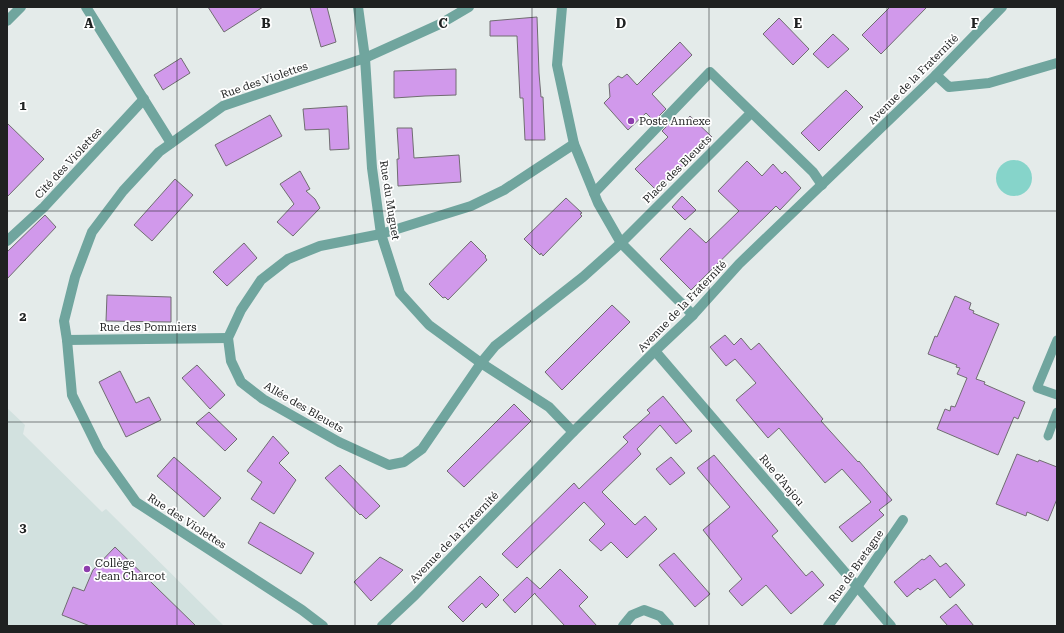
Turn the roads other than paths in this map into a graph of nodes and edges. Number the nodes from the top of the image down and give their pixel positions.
1 (21, 7) edge
2 (86, 7) edge
3 (358, 7) edge
4 (469, 7) edge
5 (562, 7) edge
6 (1002, 7) edge
7 (7, 21) edge
8 (365, 58) junction
9 (1057, 62) edge
10 (936, 76) junction
11 (144, 99) junction
12 (751, 112) junction
13 (171, 143) junction
14 (574, 144) junction
15 (822, 184) junction
16 (594, 193) junction
17 (382, 234) junction
18 (7, 241) edge
19 (621, 243) junction
20 (693, 315) junction
21 (228, 338) junction
22 (67, 340) junction
23 (1057, 340) edge
24 (655, 351) junction
25 (481, 363) junction
26 (1057, 395) edge
27 (1057, 412) edge
28 (573, 432) junction
29 (1048, 436) dead end
30 (903, 520) dead end
31 (857, 586) junction
32 (323, 626) edge
33 (382, 626) edge
34 (623, 626) edge
35 (669, 626) edge
36 (828, 626) edge
37 (891, 626) edge

1 - 7 street
2 - 11 street
3 - 8 street, Rue du Muguet
4 - 8 street, Rue des Violettes
5 - 14 street
6 - 10 street, Avenue de la Fraternité
8 - 13 street, Rue des Violettes
8 - 17 street, Rue du Muguet
9 - 10 street
10 - 15 street, Avenue de la Fraternité
11 - 13 street
11 - 18 street, Cité des Violettes
12 - 15 street
12 - 16 street
12 - 19 street, Place des Bleuets
13 - 22 street, Rue des Violettes
14 - 16 street
14 - 17 street
15 - 20 street, Avenue de la Fraternité
16 - 19 street
17 - 21 street
17 - 25 street, Rue du Muguet
19 - 20 street
19 - 25 street, Allée des Bleuets
20 - 24 street, Avenue de la Fraternité
21 - 22 street, Rue des Pommiers
21 - 25 street, Allée des Bleuets
22 - 32 street, Rue des Violettes
23 - 26 lane
24 - 28 street, Avenue de la Fraternité
24 - 31 street, Rue d'Anjou
25 - 28 street, Rue du Muguet
27 - 29 lane
28 - 33 street, Avenue de la Fraternité
30 - 31 street, Rue de Bretagne
31 - 36 street, Rue de Bretagne
31 - 37 street, Rue d'Anjou
34 - 35 street

